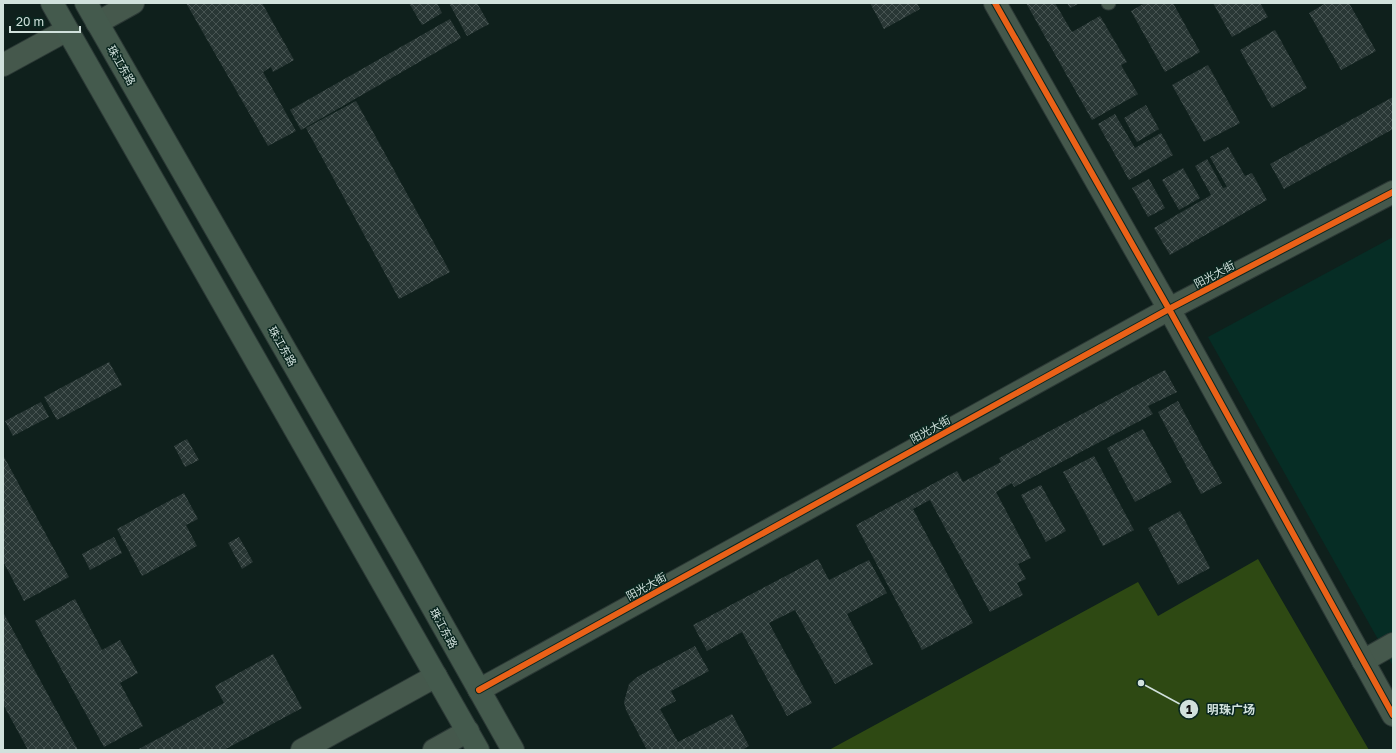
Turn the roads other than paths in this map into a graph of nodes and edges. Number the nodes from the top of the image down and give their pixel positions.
1 (52, 3) edge
2 (86, 3) edge
3 (133, 3) edge
4 (995, 3) edge
5 (97, 23) junction
6 (67, 30) junction
7 (3, 65) edge
8 (1393, 192) edge
9 (1169, 309) junction
10 (1393, 644) edge
11 (1363, 661) junction
12 (436, 676) junction
13 (479, 690) junction
14 (1393, 715) edge
15 (468, 731) junction
16 (302, 750) edge
17 (434, 750) edge
18 (478, 750) edge
19 (512, 750) edge

1 - 6 main road
2 - 5 main road, 珠江东路
3 - 5 street
4 - 9 street
5 - 13 main road, 珠江东路
6 - 7 street
6 - 12 main road
8 - 9 street, 阳光大街
9 - 11 street
9 - 13 street, 阳光大街
10 - 11 street
11 - 14 street
12 - 15 main road
12 - 16 street
13 - 19 main road, 珠江东路
15 - 17 street
15 - 18 main road

